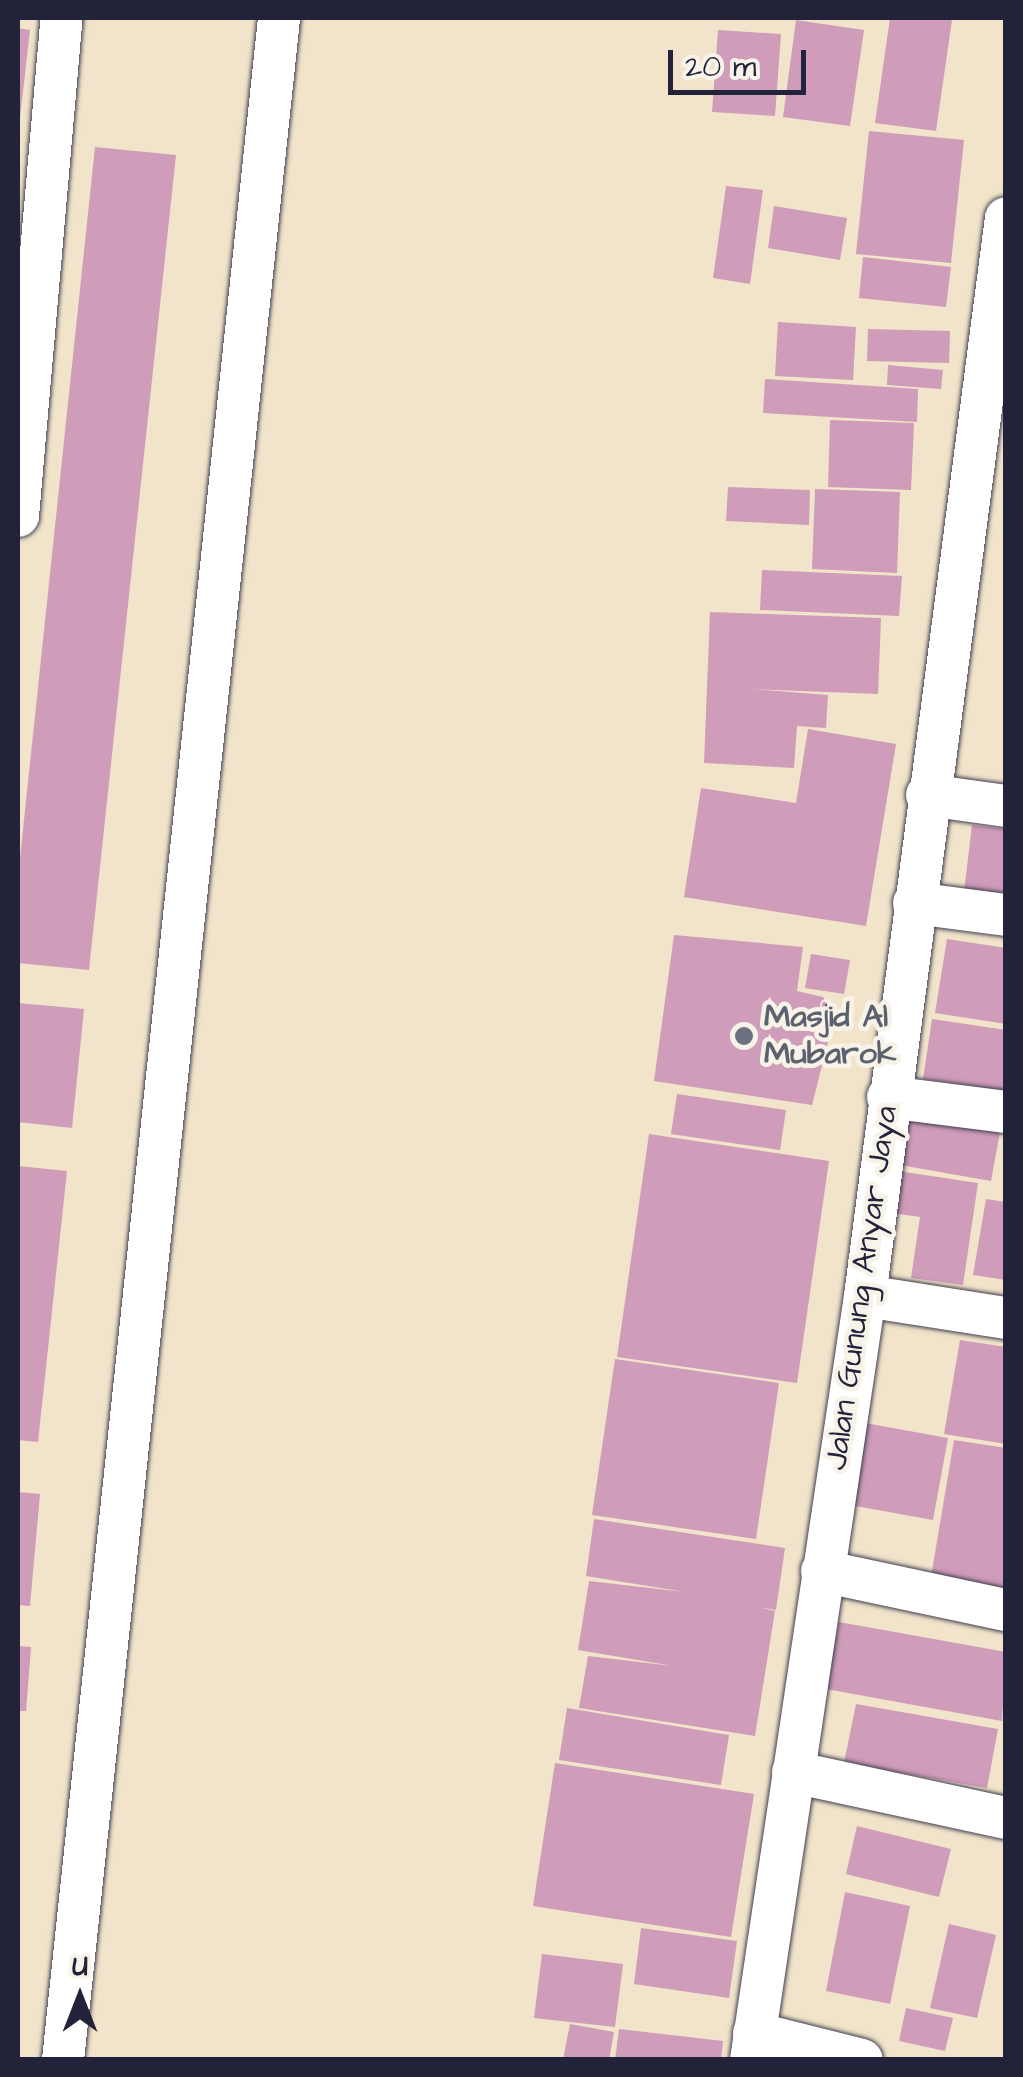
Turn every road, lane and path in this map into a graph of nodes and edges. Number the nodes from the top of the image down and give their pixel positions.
1 (62, 18) edge
2 (279, 18) edge
3 (1004, 241) edge
4 (18, 516) edge
5 (927, 795) junction
6 (1006, 806) edge
7 (914, 903) junction
8 (1006, 916) edge
9 (888, 1098) junction
10 (1006, 1112) edge
11 (865, 1296) junction
12 (1006, 1318) edge
13 (822, 1571) junction
14 (1006, 1610) edge
15 (793, 1772) junction
16 (1006, 1818) edge
17 (752, 2046) edge
18 (63, 2060) edge
19 (862, 2060) edge

1 - 4 street
2 - 18 street
3 - 5 street, Jalan Gunung Anyar Jaya
5 - 6 street
5 - 7 street, Jalan Gunung Anyar Jaya
7 - 8 street
7 - 9 street, Jalan Gunung Anyar Jaya
9 - 10 street
9 - 11 street, Jalan Gunung Anyar Jaya
11 - 12 street
11 - 13 street, Jalan Gunung Anyar Jaya
13 - 14 street
13 - 15 street, Jalan Gunung Anyar Jaya
15 - 16 street
15 - 17 street, Jalan Gunung Anyar Jaya
17 - 19 street

